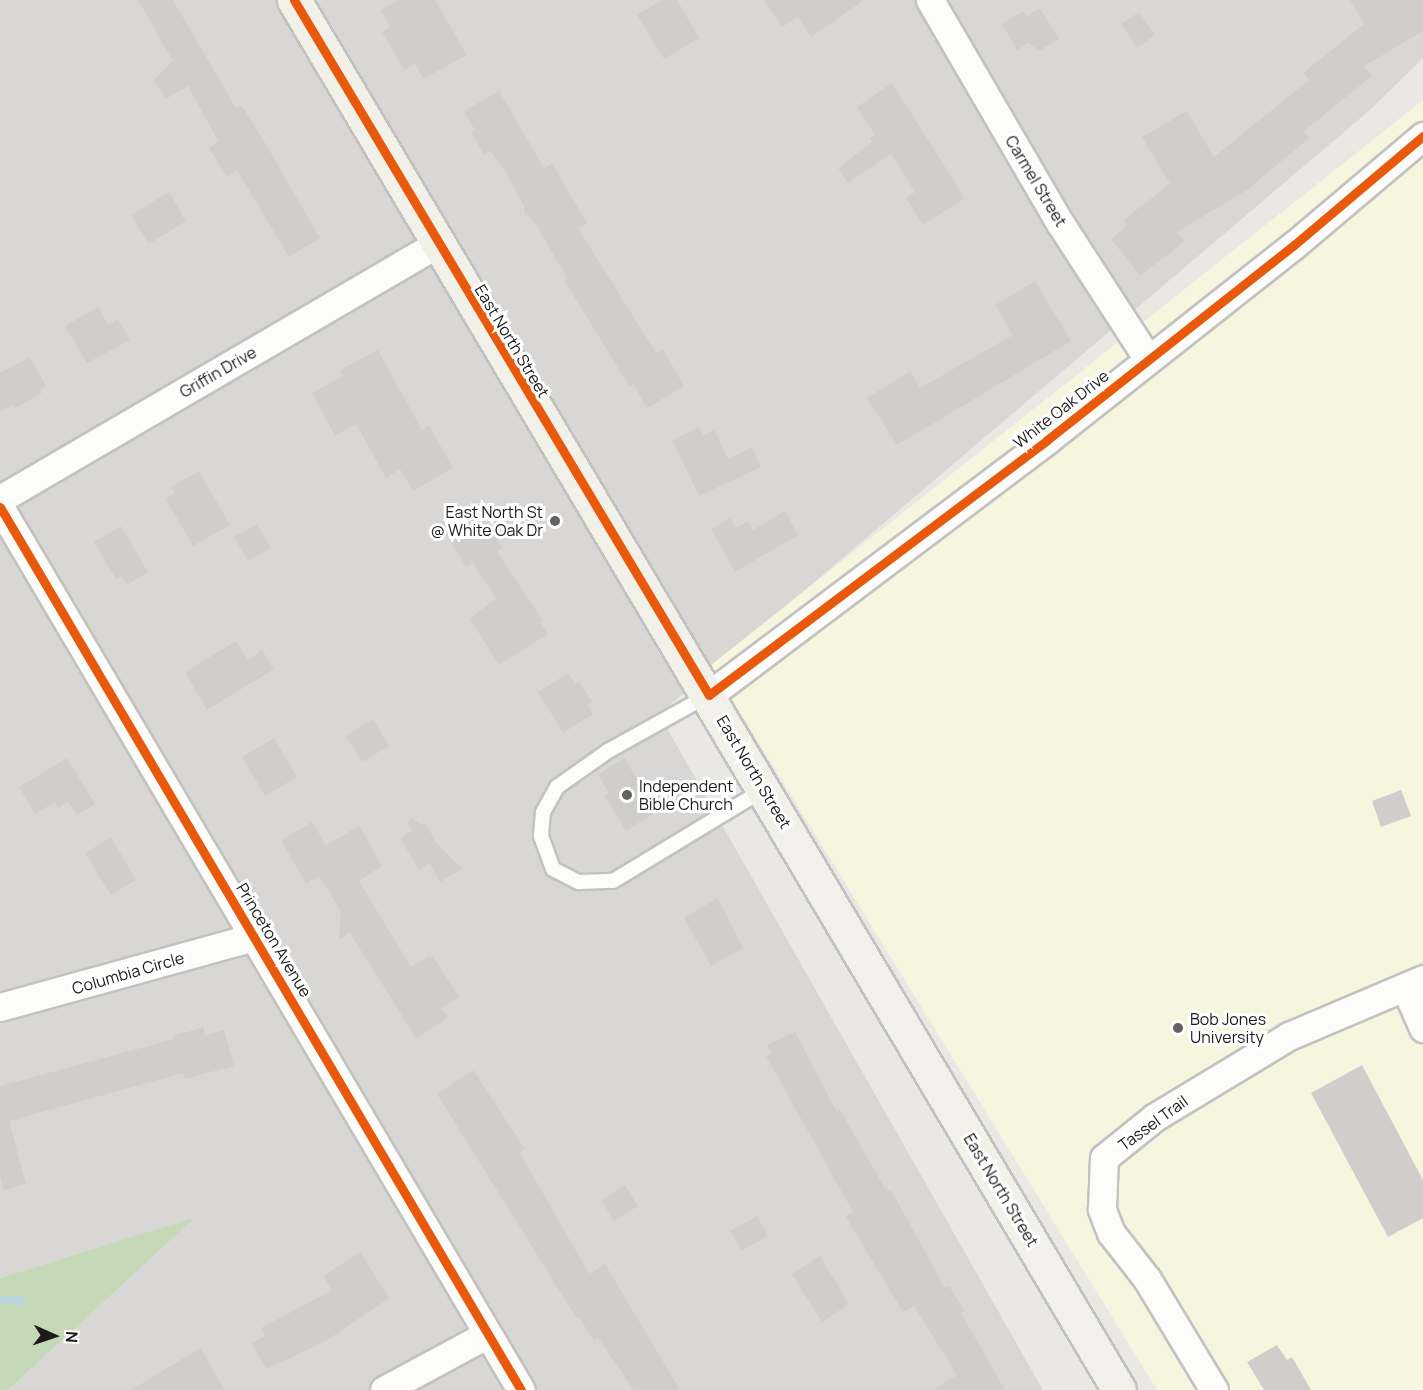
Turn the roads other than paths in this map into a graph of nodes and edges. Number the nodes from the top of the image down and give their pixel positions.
1 (294, 0) edge
2 (930, 0) edge
3 (1423, 136) edge
4 (437, 244) junction
5 (1148, 359) junction
6 (0, 499) edge
7 (0, 507) edge
8 (709, 695) junction
9 (764, 789) junction
10 (255, 937) junction
11 (1414, 983) edge
12 (0, 1007) edge
13 (1423, 1028) edge
14 (486, 1335) junction
15 (384, 1390) edge
16 (521, 1390) edge
17 (1119, 1390) edge
18 (1214, 1390) edge

1 - 4 main road, East North Street
2 - 5 street, Carmel Street
3 - 5 street, White Oak Drive
4 - 6 street, Griffin Drive
4 - 8 main road, East North Street
5 - 8 street, White Oak Drive
7 - 10 street, Princeton Avenue
8 - 9 main road, East North Street
8 - 9 lane
9 - 17 main road, East North Street
10 - 12 street, Columbia Circle
10 - 14 street, Princeton Avenue
11 - 13 street
11 - 18 street, Tassel Trail
14 - 15 street
14 - 16 street, Princeton Avenue

